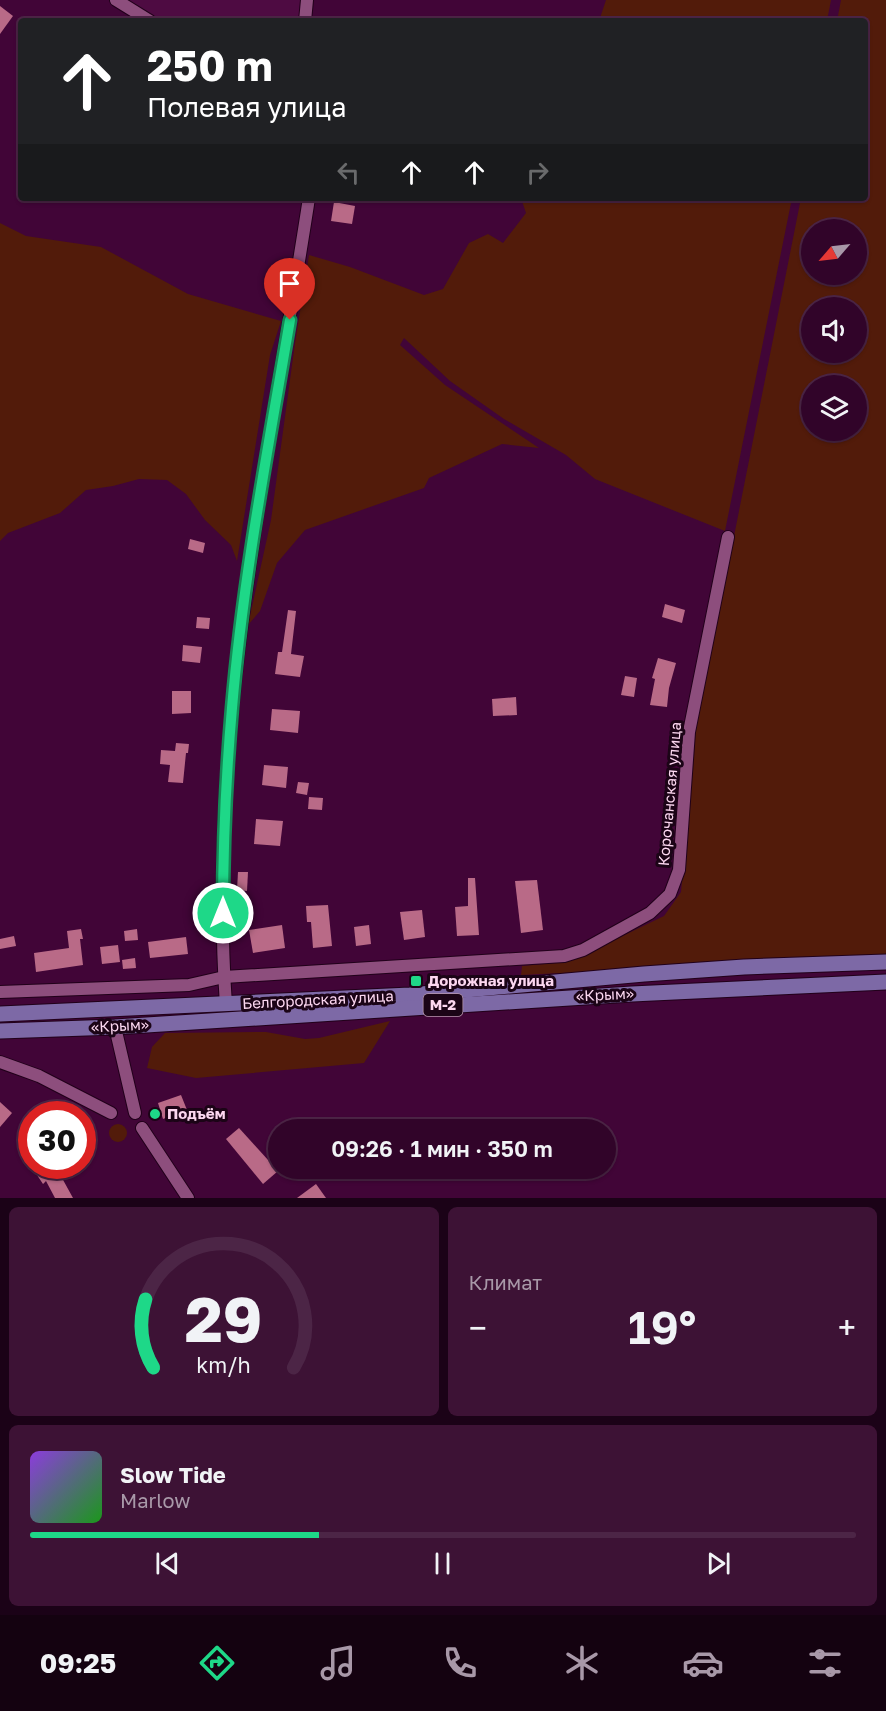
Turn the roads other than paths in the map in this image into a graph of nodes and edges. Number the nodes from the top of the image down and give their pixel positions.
1 (116, 0) edge
2 (307, 0) edge
3 (145, 18) edge
4 (306, 18) edge
5 (309, 201) edge
6 (728, 537) dead end
7 (886, 962) edge
8 (224, 977) junction
9 (886, 982) edge
10 (0, 992) edge
11 (226, 1005) junction
12 (0, 1014) edge
13 (115, 1027) junction
14 (0, 1031) edge
15 (0, 1062) edge
16 (111, 1113) dead end
17 (135, 1113) dead end
18 (142, 1128) dead end
19 (188, 1198) edge

1 - 3 street
2 - 4 street
5 - 8 street
6 - 8 street, Корочанская улица
7 - 11 main road, Белгородская улица / М-2
8 - 10 street
8 - 11 street
9 - 13 main road, «Крым» / М-2
11 - 12 main road, Белгородская улица / М-2
13 - 14 main road, «Крым» / М-2
13 - 17 street
15 - 16 street
18 - 19 street

